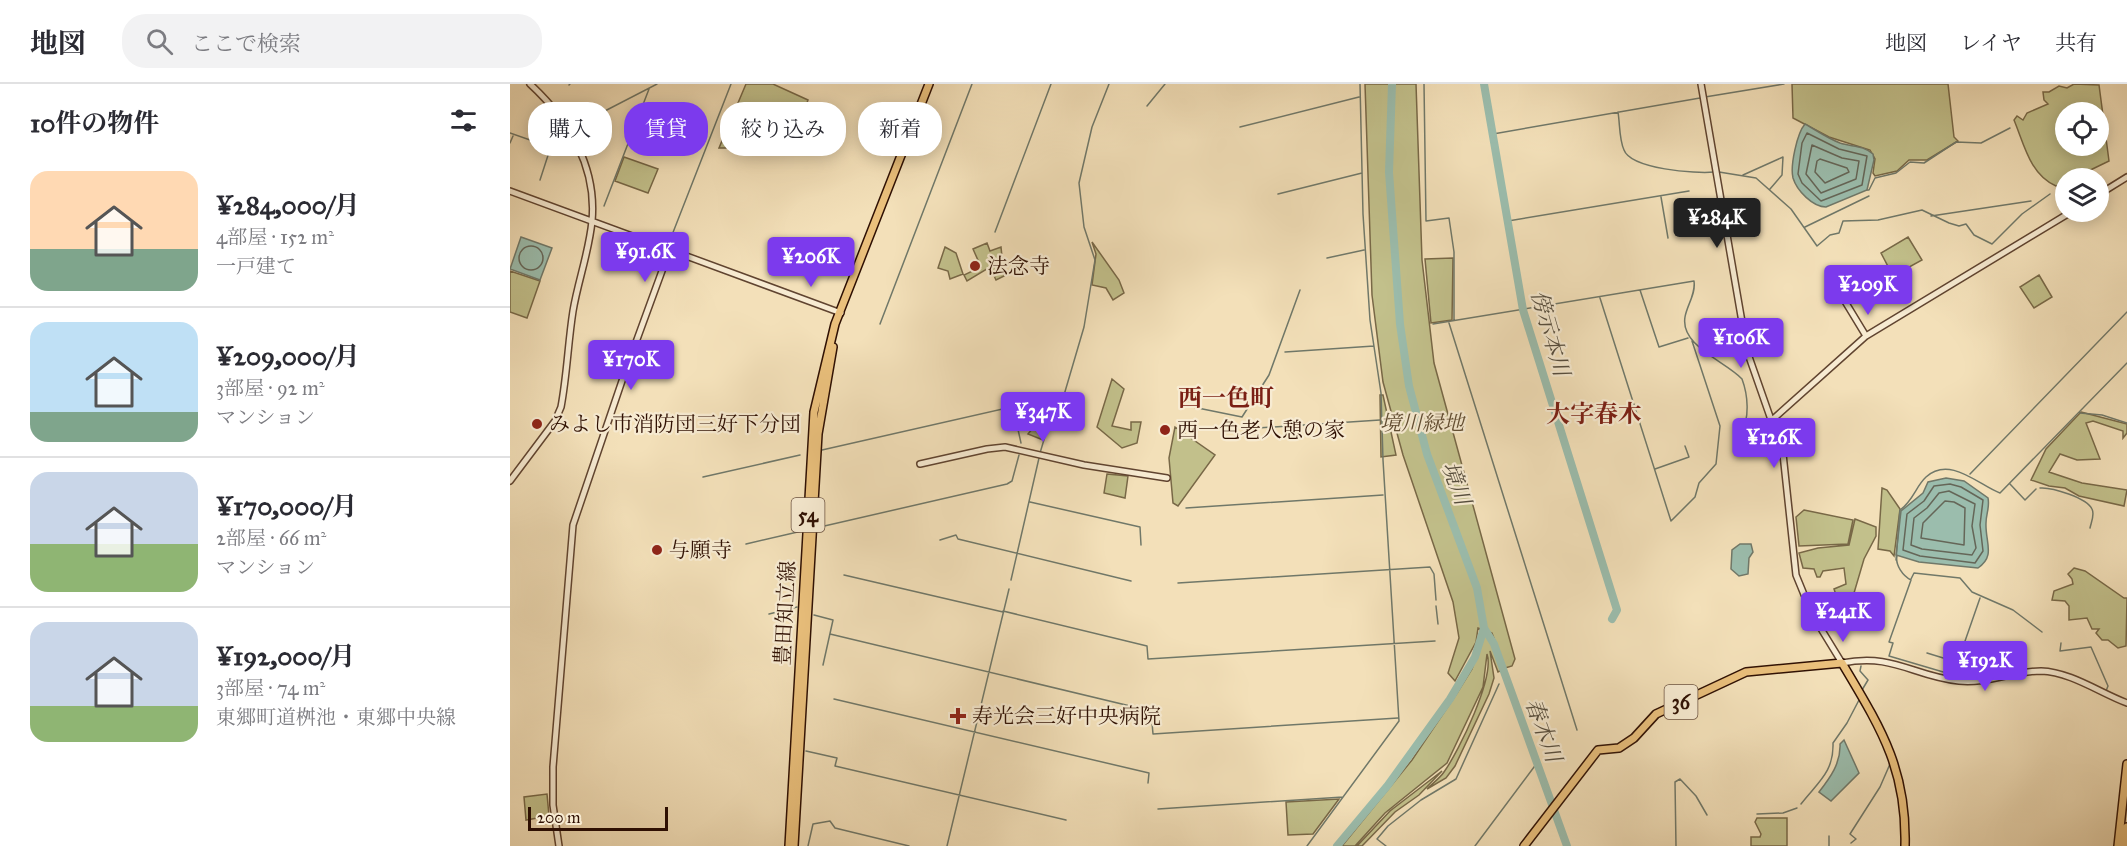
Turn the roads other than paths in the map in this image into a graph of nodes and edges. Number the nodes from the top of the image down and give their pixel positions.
1 (531, 84) edge
2 (929, 84) edge
3 (1701, 84) edge
4 (2127, 177) edge
5 (2109, 188) edge
6 (510, 191) edge
7 (592, 221) junction
8 (2055, 222) edge
9 (670, 249) junction
10 (1832, 280) dead end
11 (841, 313) junction
12 (1866, 336) junction
13 (1772, 420) junction
14 (921, 464) dead end
15 (1167, 478) dead end
16 (510, 481) edge
17 (1842, 663) junction
18 (2127, 703) edge
19 (2127, 764) edge
20 (2127, 827) edge
21 (560, 846) edge
22 (789, 846) edge
23 (794, 846) edge
24 (1524, 846) edge
25 (1905, 846) edge
26 (2118, 846) edge
27 (2125, 846) edge

1 - 7 street
2 - 11 main road, 豊田知立線 / 54
3 - 13 street
4 - 5 street
6 - 7 street
7 - 9 street
7 - 16 street
8 - 12 street
9 - 11 street
9 - 21 street
10 - 12 street
11 - 22 main road, 豊田知立線 / 54
11 - 23 main road, 豊田知立線 / 54
12 - 13 street
13 - 17 street
14 - 15 street
17 - 18 street
17 - 24 main road, 36
17 - 25 main road
19 - 26 main road
20 - 27 main road

